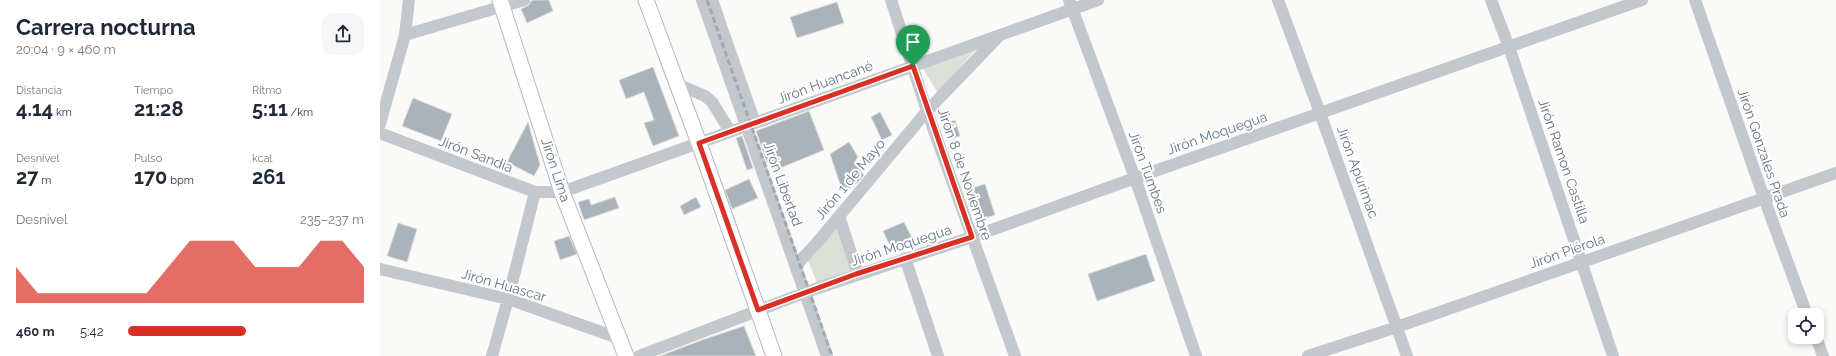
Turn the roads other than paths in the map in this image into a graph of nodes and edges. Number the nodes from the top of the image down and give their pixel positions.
1 (410, 0) edge
2 (524, 0) edge
3 (646, 0) edge
4 (702, 0) edge
5 (712, 0) edge
6 (891, 0) edge
7 (1098, 0) edge
8 (1278, 0) edge
9 (1491, 0) edge
10 (1642, 0) edge
11 (1695, 0) edge
12 (501, 4) edge
13 (1071, 4) edge
14 (405, 35) junction
15 (1000, 35) junction
16 (1509, 46) junction
17 (913, 66) junction
18 (677, 84) junction
19 (927, 110) junction
20 (1320, 113) junction
21 (380, 124) edge
22 (751, 124) junction
23 (730, 132) junction
24 (380, 133) edge
25 (699, 143) junction
26 (1836, 173) edge
27 (1135, 178) junction
28 (535, 192) junction
29 (562, 192) junction
30 (1764, 198) junction
31 (839, 216) junction
32 (972, 237) junction
33 (905, 258) junction
34 (1582, 262) junction
35 (797, 267) junction
36 (380, 269) edge
37 (858, 274) junction
38 (804, 293) junction
39 (508, 299) junction
40 (1804, 308) edge
41 (758, 310) junction
42 (1397, 327) junction
43 (618, 338) junction
44 (1819, 344) edge
45 (492, 356) edge
46 (626, 356) edge
47 (639, 356) edge
48 (774, 356) edge
49 (827, 356) edge
50 (938, 356) edge
51 (1015, 356) edge
52 (1196, 356) edge
53 (1308, 356) edge
54 (1407, 356) edge
55 (1613, 356) edge
56 (1823, 356) edge

1 - 14 street
2 - 12 street
3 - 18 main road
4 - 22 street, Jirón Libertad
5 - 22 street
6 - 17 street, Jirón 8 de Noviembre
7 - 13 street, Jirón Huancané
8 - 20 street, Jirón Apurimac
9 - 16 street, Jirón Ramon Castilla
10 - 16 street, Jirón Moquegua
11 - 30 street, Jirón Gonzales Prada
12 - 14 street
12 - 29 main road, Jirón Lima
13 - 15 street, Jirón Huancané
13 - 27 street, Jirón Tumbes
14 - 21 street
15 - 17 street, Jirón Huancané
15 - 19 street, Jirón 1 de Mayo
16 - 20 street, Jirón Moquegua
16 - 34 street, Jirón Ramon Castilla
17 - 19 street, Jirón 8 de Noviembre
17 - 22 street, Jirón Huancané
18 - 23 street
18 - 25 main road
19 - 31 street, Jirón 1 de Mayo
19 - 32 street, Jirón 8 de Noviembre
20 - 27 street, Jirón Moquegua
20 - 42 street, Jirón Apurimac
22 - 23 street, Jirón Huancané
22 - 35 street, Jirón Libertad
23 - 25 street, Jirón Huancané
24 - 28 street, Jirón Sandia
25 - 29 street, Jirón Huancané
25 - 41 main road
26 - 30 street, Jirón Piérola
27 - 32 street, Jirón Moquegua
27 - 52 street, Jirón Tumbes
28 - 29 street, Jirón Sandia
28 - 39 street
29 - 43 main road, Jirón Lima
30 - 34 street, Jirón Piérola
30 - 40 street, Jirón Gonzales Prada
31 - 35 street, Jirón 1 de Mayo
31 - 37 street
32 - 33 street, Jirón Moquegua
32 - 51 street, Jirón 8 de Noviembre
33 - 37 street, Jirón Moquegua
33 - 50 street
34 - 42 street, Jirón Piérola
34 - 55 street, Jirón Ramon Castilla
35 - 38 street, Jirón Libertad
36 - 39 street, Jirón Huascar
37 - 38 street, Jirón Moquegua
38 - 41 street, Jirón Moquegua
38 - 49 street, Jirón Libertad
39 - 43 street, Jirón Huascar
39 - 45 street
41 - 47 street, Jirón Moquegua
41 - 48 main road
42 - 53 street, Jirón Piérola
42 - 54 street, Jirón Apurimac
43 - 46 main road, Jirón Lima
44 - 56 street

